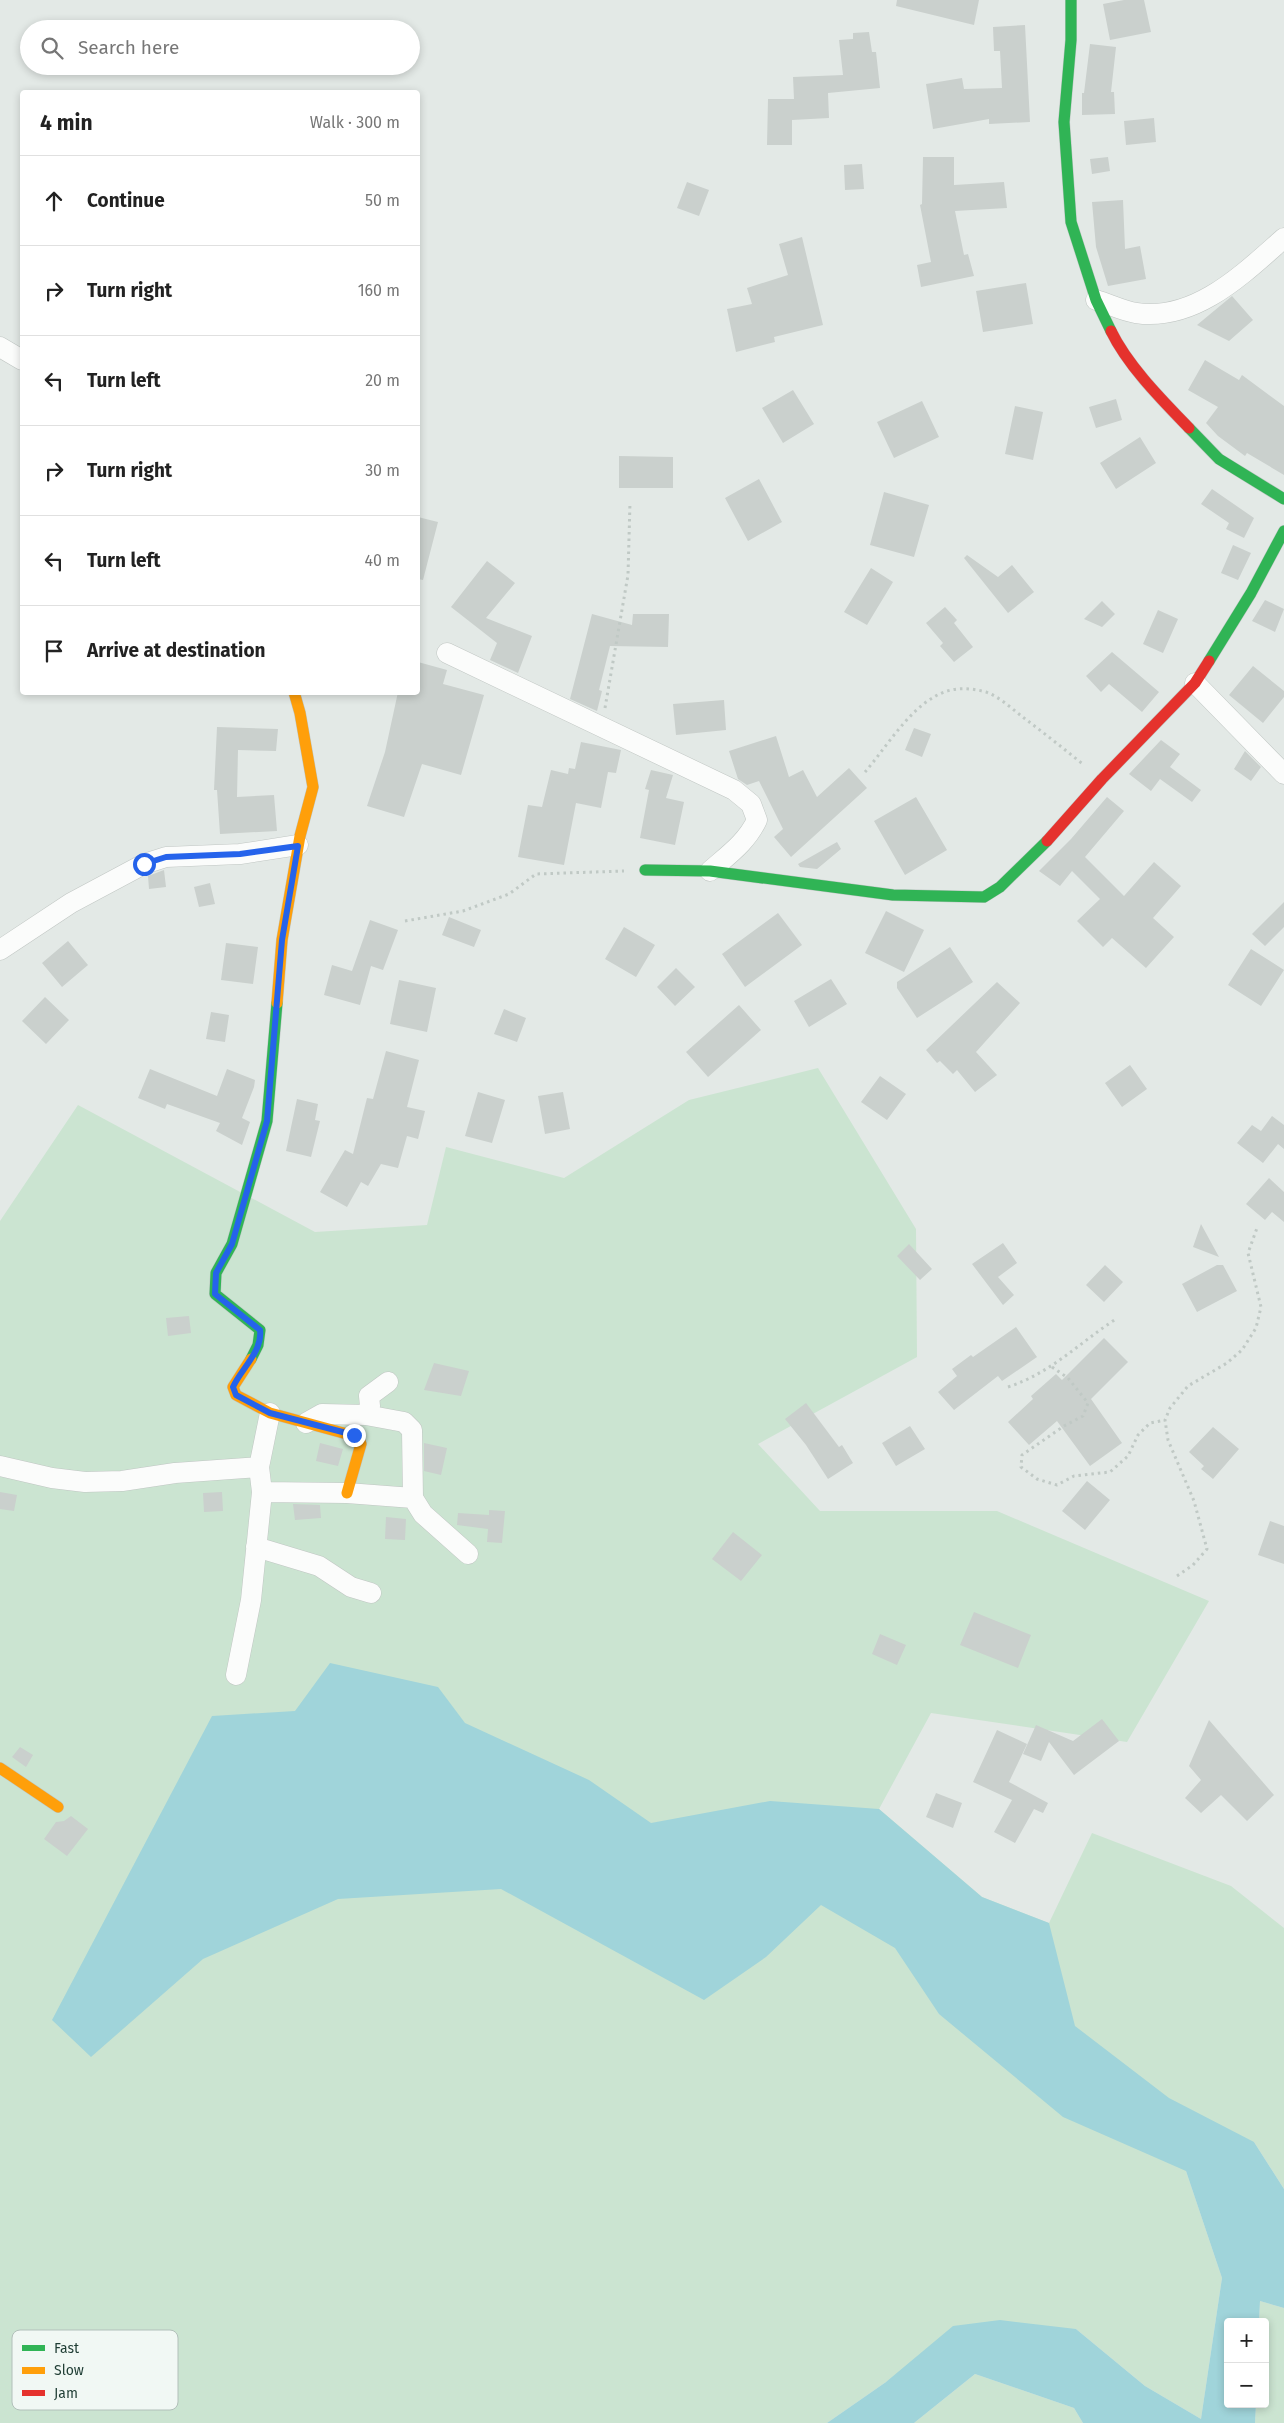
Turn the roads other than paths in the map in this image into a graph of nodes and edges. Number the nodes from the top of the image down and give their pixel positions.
1 (1071, 0) edge
2 (1284, 238) edge
3 (1096, 300) junction
4 (0, 347) edge
5 (20, 359) edge
6 (1284, 499) edge
7 (1284, 531) edge
8 (447, 653) dead end
9 (1195, 683) junction
10 (296, 695) edge
11 (1284, 774) edge
12 (298, 846) junction
13 (645, 870) road end
14 (710, 871) junction
15 (0, 950) edge
16 (388, 1382) dead end
17 (270, 1413) junction
18 (366, 1415) junction
19 (306, 1423) junction
20 (0, 1466) edge
21 (259, 1467) junction
22 (262, 1492) junction
23 (347, 1493) junction
24 (412, 1498) junction
25 (256, 1548) junction
26 (468, 1554) dead end
27 (371, 1593) dead end
28 (236, 1675) dead end
29 (0, 1768) edge
30 (58, 1807) dead end

1 - 3 street
2 - 3 street
3 - 6 street
4 - 5 street
7 - 9 street
8 - 14 street
9 - 11 street
9 - 14 street
10 - 12 street
12 - 15 street
12 - 17 street
13 - 14 street
16 - 18 street
17 - 19 street
17 - 21 street
18 - 19 street
18 - 24 street
19 - 23 street
20 - 21 street
21 - 22 street
22 - 23 street
22 - 25 street
23 - 24 street
24 - 26 street
25 - 27 street
25 - 28 street
29 - 30 street

